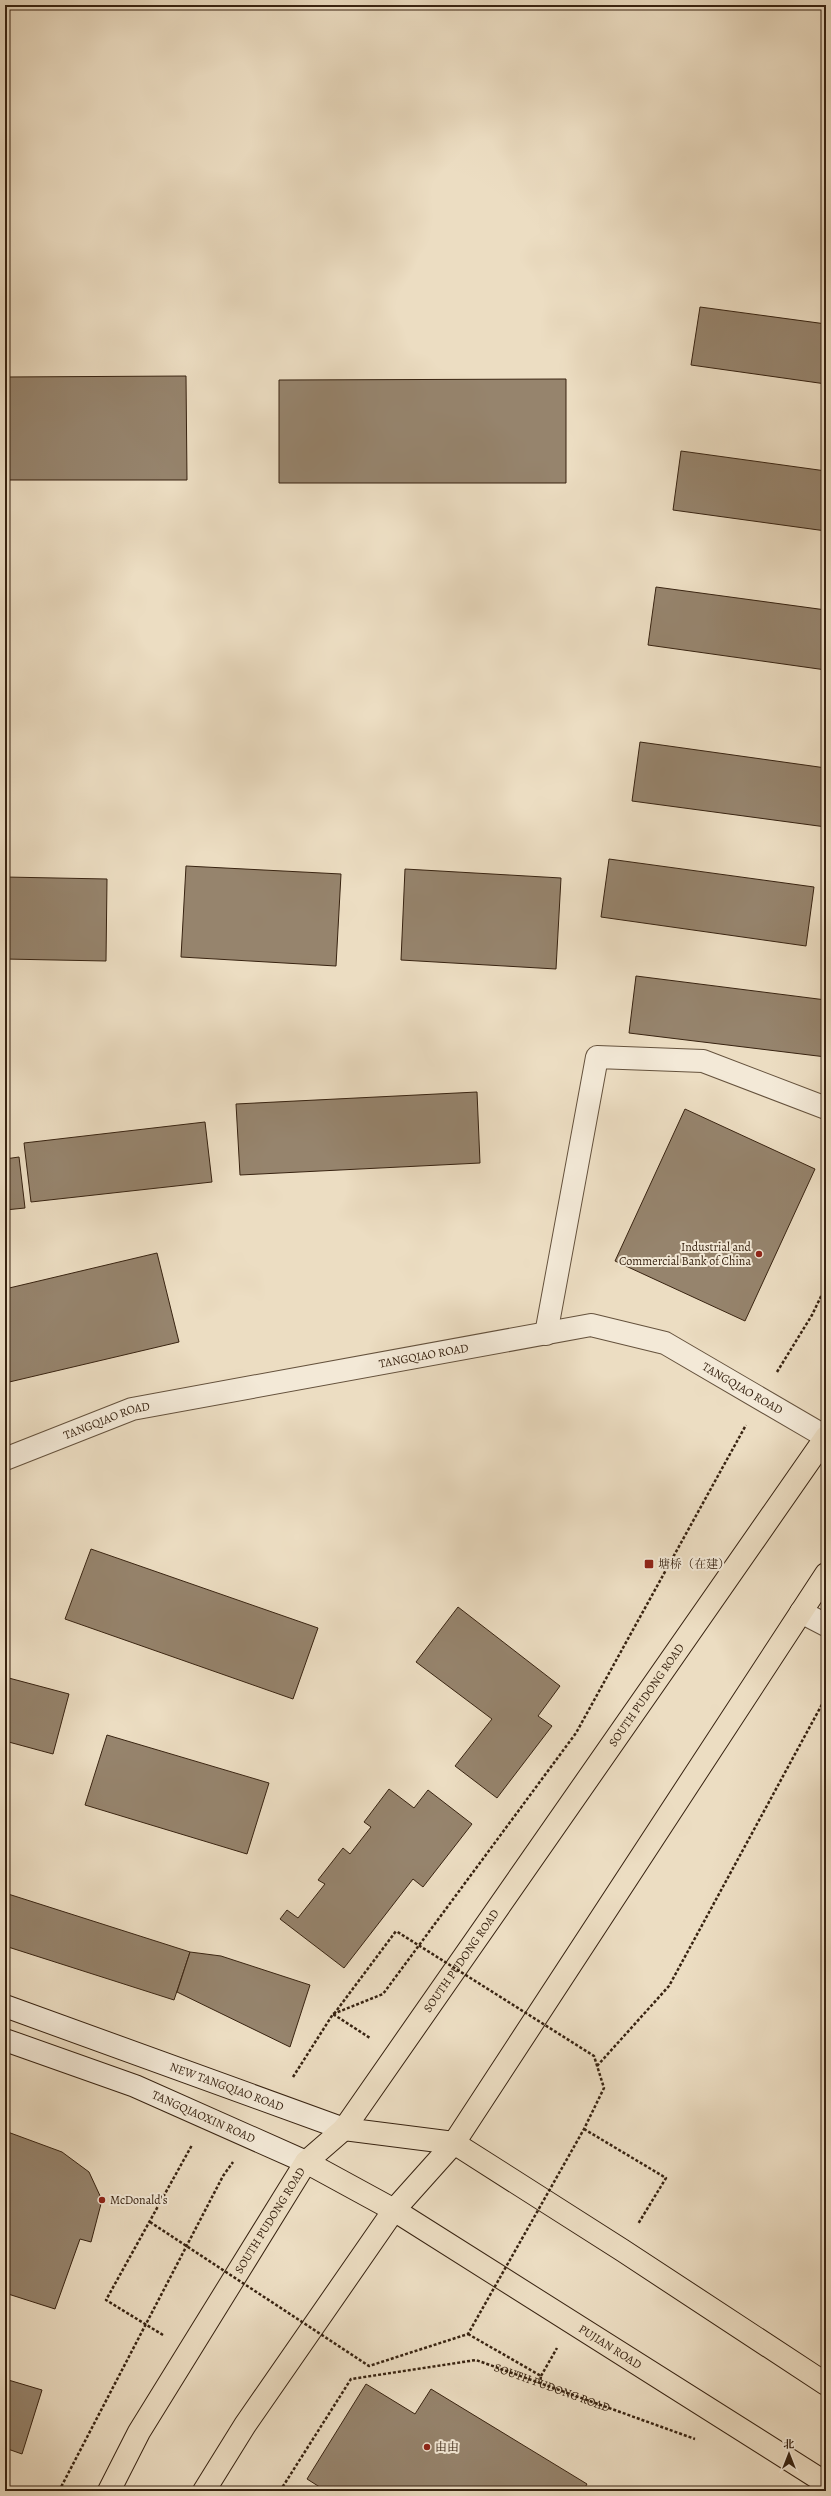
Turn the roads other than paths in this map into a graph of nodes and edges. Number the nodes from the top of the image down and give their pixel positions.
1 (826, 1108) edge
2 (546, 1334) junction
3 (826, 1437) edge
4 (5, 1459) edge
5 (826, 1574) edge
6 (801, 1612) junction
7 (826, 1625) edge
8 (5, 2006) edge
9 (5, 2040) edge
10 (344, 2129) junction
11 (454, 2143) junction
12 (306, 2162) junction
13 (394, 2210) junction
14 (826, 2384) edge
15 (826, 2483) edge
16 (109, 2491) edge
17 (204, 2491) edge

1 - 2 street
2 - 3 street, TANGQIAO ROAD
2 - 4 street, TANGQIAO ROAD
3 - 10 main road, SOUTH PUDONG ROAD
5 - 6 main road
6 - 7 street
6 - 11 main road
8 - 10 street, NEW TANGQIAO ROAD
9 - 12 street, TANGQIAOXIN ROAD
10 - 11 main road, NEW TANGQIAO ROAD
10 - 12 main road, SOUTH PUDONG ROAD
11 - 13 main road
11 - 14 main road
12 - 13 main road, TANGQIAOXIN ROAD
12 - 16 main road, SOUTH PUDONG ROAD
13 - 15 main road, PUJIAN ROAD
13 - 17 main road

